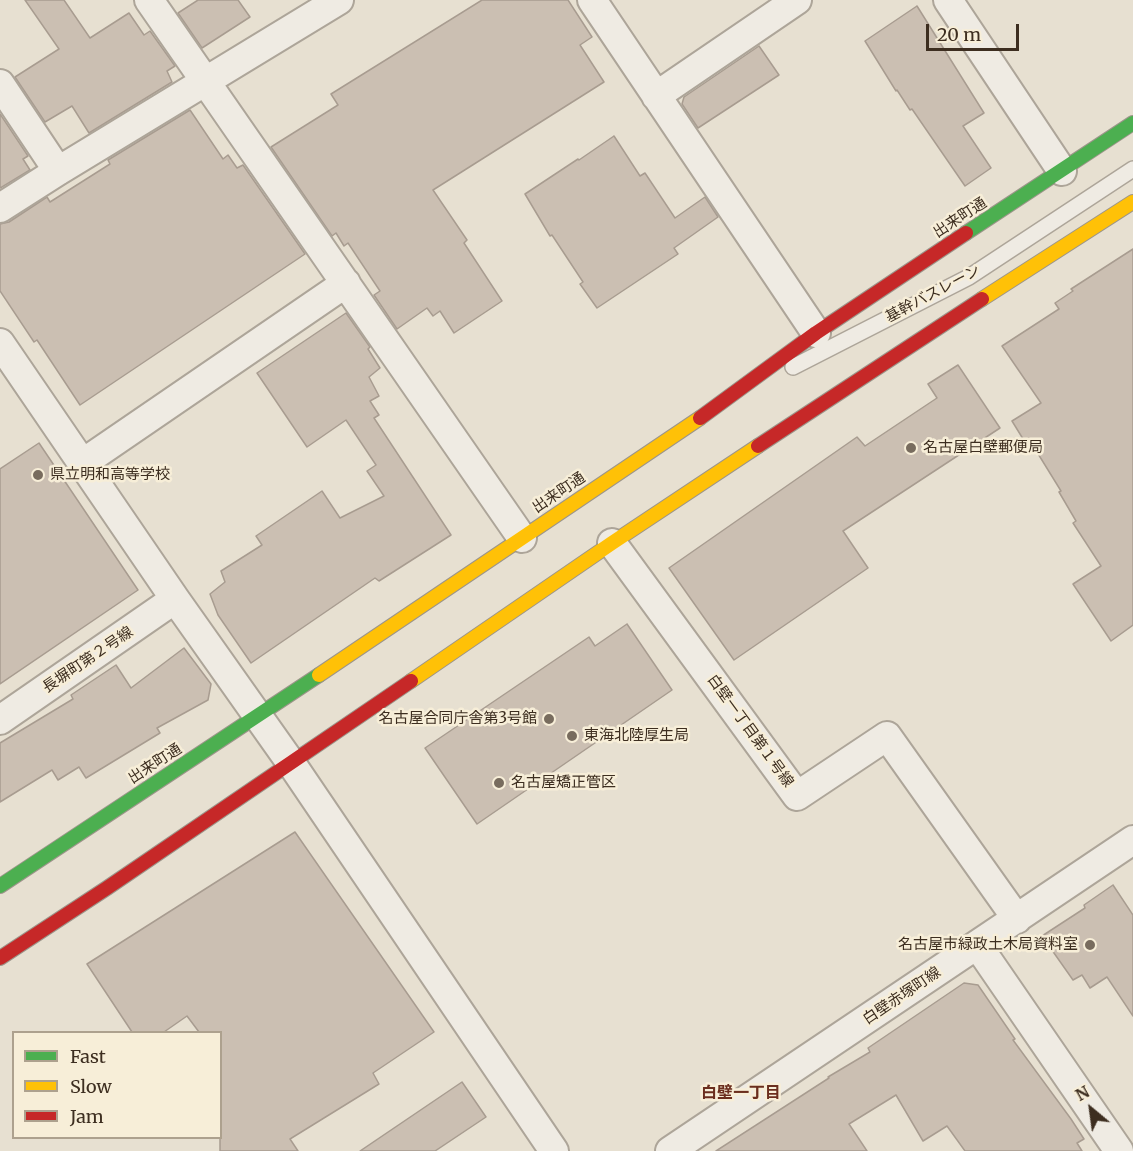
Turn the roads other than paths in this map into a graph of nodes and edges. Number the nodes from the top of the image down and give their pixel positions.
1 (149, 0) edge
2 (339, 0) edge
3 (592, 0) edge
4 (797, 0) edge
5 (948, 0) edge
6 (205, 82) junction
7 (0, 84) edge
8 (656, 96) junction
9 (1133, 123) edge
10 (1133, 169) edge
11 (58, 171) junction
12 (1062, 171) junction
13 (1133, 191) edge
14 (1133, 201) edge
15 (0, 208) edge
16 (1083, 232) junction
17 (345, 283) junction
18 (816, 333) junction
19 (0, 343) edge
20 (723, 402) junction
21 (83, 464) junction
22 (522, 538) junction
23 (612, 543) junction
24 (176, 600) junction
25 (257, 717) junction
26 (0, 720) edge
27 (291, 763) junction
28 (1133, 840) edge
29 (0, 886) edge
30 (1017, 919) junction
31 (978, 946) junction
32 (0, 958) edge
33 (554, 1151) edge
34 (670, 1151) edge
35 (1119, 1151) edge

1 - 6 street
2 - 6 street
3 - 8 street
4 - 8 street
5 - 12 street
6 - 11 street
6 - 17 street
7 - 11 street
8 - 18 street
9 - 12 main road, 出来町通
10 - 20 lane, 基幹バスレーン
11 - 15 street
12 - 18 main road, 出来町通
13 - 16 lane
14 - 16 main road
16 - 23 main road
17 - 21 street
17 - 22 street
18 - 20 main road, 出来町通
19 - 21 street
20 - 22 main road, 出来町通
21 - 24 street
22 - 25 main road, 出来町通
23 - 27 main road
23 - 30 street, 白壁一丁目第１号線
24 - 25 street
24 - 26 street, 長塀町第２号線
25 - 27 street
25 - 29 main road, 出来町通
27 - 32 main road
27 - 33 street
28 - 30 street, 白壁赤塚町線
30 - 31 street, 白壁赤塚町線
31 - 34 street, 白壁赤塚町線
31 - 35 street

